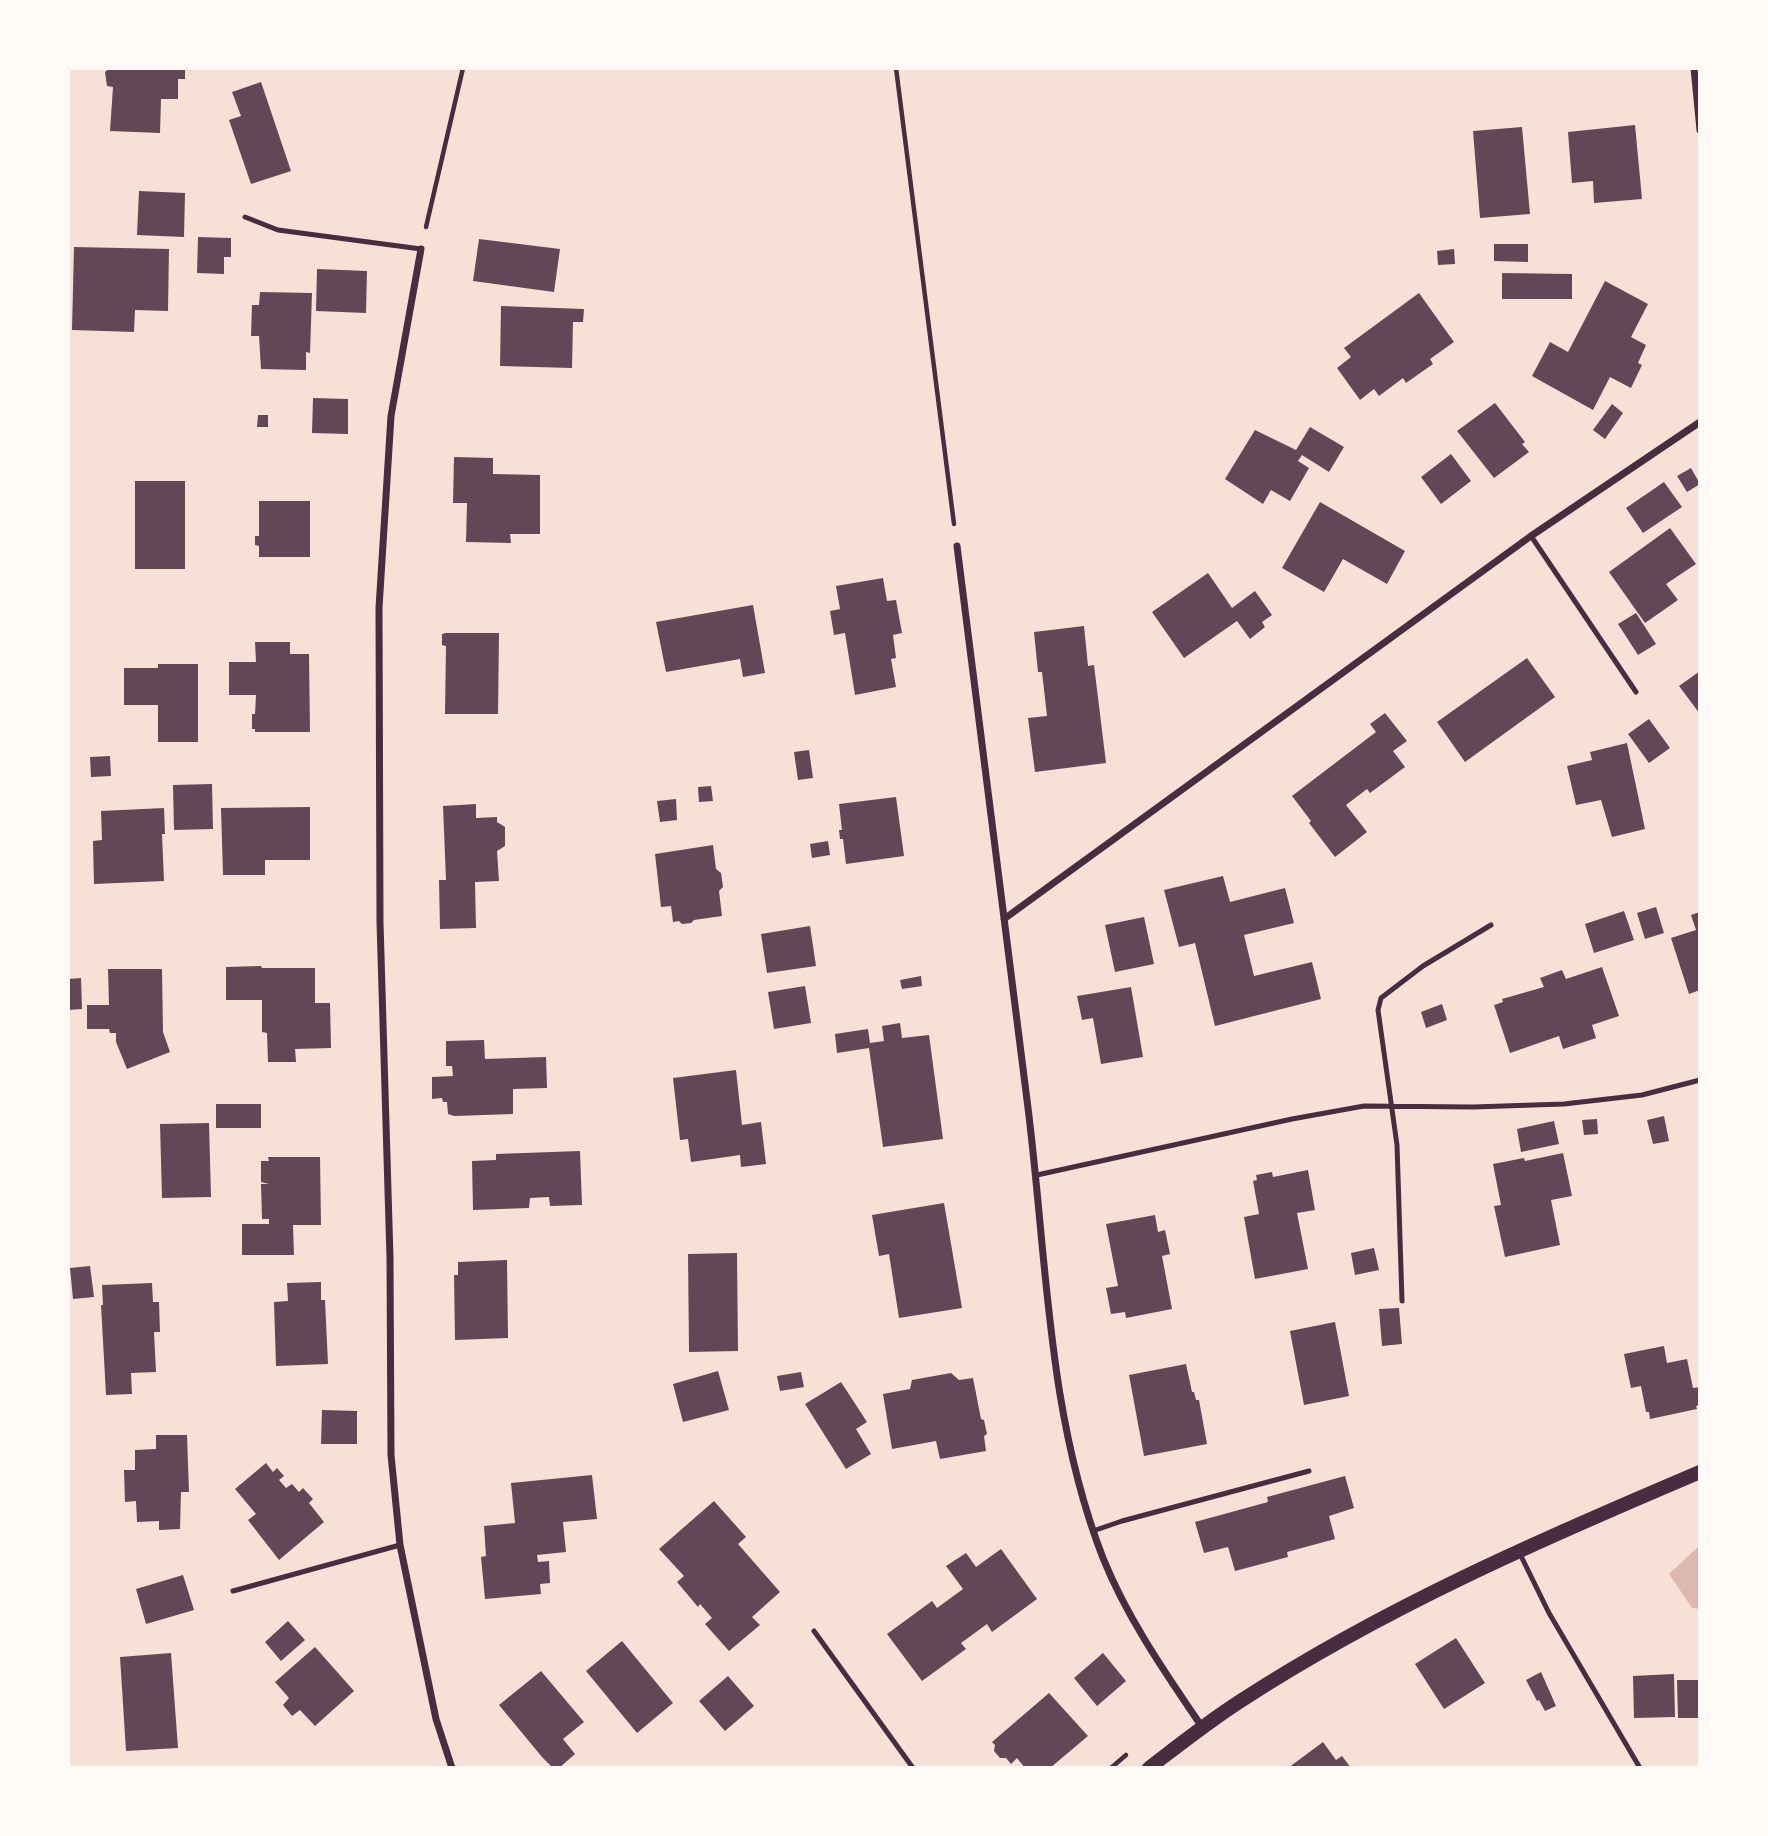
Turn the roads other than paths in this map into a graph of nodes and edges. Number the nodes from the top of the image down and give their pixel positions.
1 (1694, 68) edge
2 (1700, 130) edge
3 (245, 217) dead end
4 (421, 249) joint
5 (1700, 422) edge
6 (1531, 536) junction
7 (957, 546) road end
8 (1636, 692) dead end
9 (1004, 919) junction
10 (1491, 925) dead end
11 (1700, 1080) edge
12 (1391, 1105) junction
13 (1037, 1175) junction
14 (1402, 1301) dead end
15 (1310, 1471) dead end
16 (1700, 1472) edge
17 (1093, 1531) junction
18 (400, 1545) junction
19 (1519, 1551) junction
20 (233, 1591) dead end
21 (814, 1631) dead end
22 (1202, 1727) junction
23 (452, 1768) edge
24 (913, 1768) edge
25 (1149, 1768) edge
26 (1640, 1768) edge

1 - 2 street
3 - 4 lane
4 - 18 street
5 - 6 street
6 - 8 lane
6 - 9 street
7 - 9 street
9 - 13 street
10 - 12 lane
11 - 12 lane
12 - 13 lane
12 - 14 lane
13 - 17 street
15 - 17 lane
16 - 19 main road
17 - 22 street
18 - 20 lane
18 - 23 street
19 - 22 main road
19 - 26 lane
21 - 24 lane
22 - 25 main road

